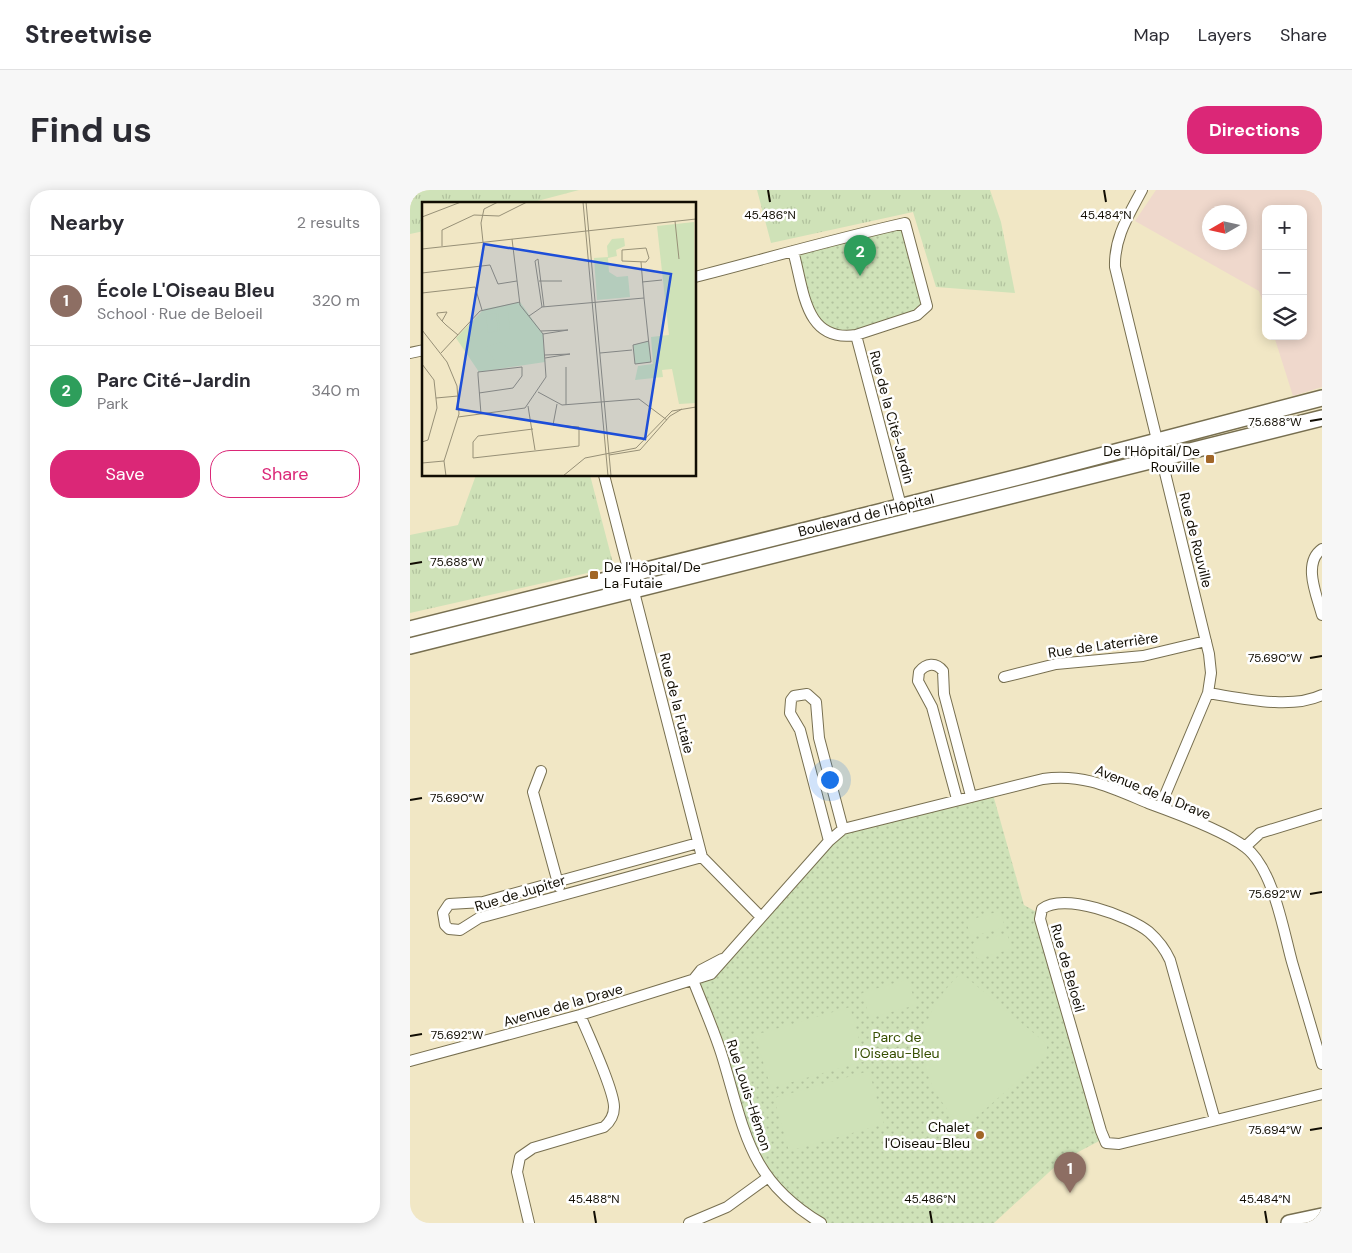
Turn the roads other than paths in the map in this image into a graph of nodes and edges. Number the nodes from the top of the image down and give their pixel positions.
1 (1142, 190) edge
2 (793, 251) junction
3 (696, 277) edge
4 (856, 335) junction
5 (1322, 398) edge
6 (1322, 418) edge
7 (1157, 441) junction
8 (1162, 459) junction
9 (604, 476) edge
10 (901, 506) junction
11 (1322, 548) edge
12 (630, 575) junction
13 (634, 592) junction
14 (1322, 616) edge
15 (410, 629) edge
16 (1206, 641) junction
17 (410, 646) edge
18 (1004, 677) dead end
19 (1208, 693) junction
20 (1322, 695) edge
21 (541, 771) dead end
22 (971, 796) junction
23 (957, 799) junction
24 (1160, 807) junction
25 (1322, 814) edge
26 (843, 829) junction
27 (829, 841) junction
28 (698, 843) junction
29 (1245, 847) junction
30 (702, 857) junction
31 (558, 882) junction
32 (561, 895) junction
33 (761, 917) junction
34 (694, 980) junction
35 (580, 1015) junction
36 (410, 1061) edge
37 (1322, 1064) edge
38 (1322, 1094) edge
39 (1215, 1120) junction
40 (767, 1178) junction
41 (1322, 1216) edge
42 (529, 1223) edge
43 (689, 1223) edge
44 (821, 1223) edge
45 (1289, 1223) edge

1 - 7 street, Rue de Rouville
2 - 3 street, Rue de la Cité-Jardin
2 - 4 street, Rue de la Cité-Jardin
2 - 4 street, Rue de la Cité-Jardin
4 - 10 street, Rue de la Cité-Jardin
5 - 7 main road, Boulevard de l'Hôpital
6 - 8 main road, Boulevard de l'Hôpital
7 - 8 street, Rue de Rouville
7 - 10 main road, Boulevard de l'Hôpital
8 - 13 main road, Boulevard de l'Hôpital
8 - 16 street, Rue de Rouville
9 - 12 street, Rue de la Futaie
10 - 12 main road, Boulevard de l'Hôpital
11 - 14 street
12 - 13 street, Rue de la Futaie
12 - 15 main road, Boulevard de l'Hôpital
13 - 17 main road, Boulevard de l'Hôpital
13 - 28 street, Rue de la Futaie
16 - 18 street, Rue de Laterrière
16 - 19 street, Rue de Rouville
19 - 20 street
19 - 24 street, Rue de Rouville
21 - 31 street
22 - 23 street, Avenue de la Drave
22 - 23 street
22 - 24 street, Avenue de la Drave
23 - 26 street, Avenue de la Drave
24 - 29 street, Avenue de la Drave
25 - 29 street
26 - 27 street, Avenue de la Drave
26 - 27 street
27 - 33 street, Avenue de la Drave
28 - 30 street, Rue de la Futaie
28 - 31 street, Rue de Jupiter
29 - 37 street, Avenue de la Drave
30 - 32 street, Rue de Jupiter
30 - 33 street, Rue de la Futaie
31 - 32 street
31 - 32 street, Rue de Jupiter
33 - 34 street, Avenue de la Drave
34 - 35 street, Avenue de la Drave
34 - 40 street, Rue Louis-Hémon
35 - 36 street, Avenue de la Drave
35 - 42 street
38 - 39 street, Rue de Beloeil
39 - 39 street, Rue de Beloeil
40 - 43 street
40 - 44 street, Rue Louis-Hémon
41 - 45 main road

